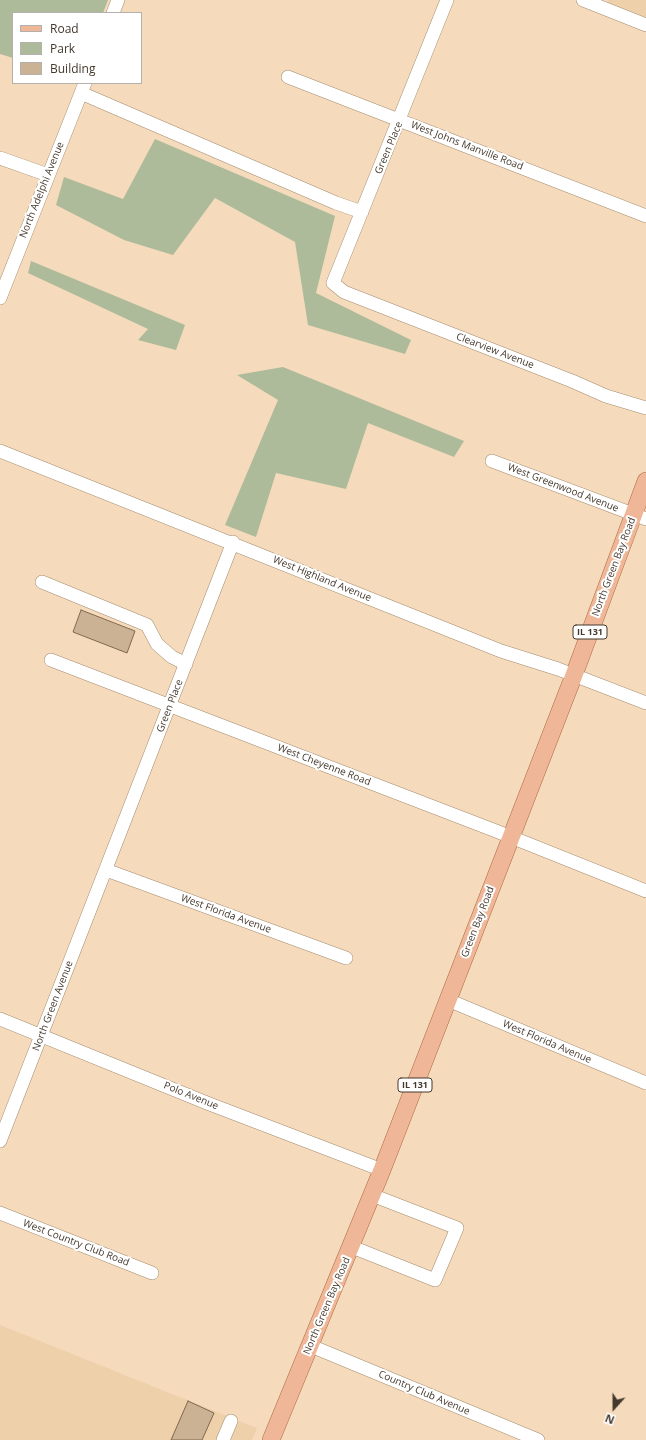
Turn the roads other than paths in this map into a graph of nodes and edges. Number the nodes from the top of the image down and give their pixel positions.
1 (118, 0) edge
2 (447, 0) edge
3 (583, 0) edge
4 (113, 12) edge
5 (646, 25) edge
6 (288, 77) dead end
7 (83, 88) edge
8 (400, 120) junction
9 (0, 158) edge
10 (48, 175) junction
11 (362, 212) junction
12 (646, 216) edge
13 (344, 292) joint
14 (0, 298) edge
15 (646, 408) edge
16 (0, 451) edge
17 (492, 461) dead end
18 (646, 481) edge
19 (640, 517) edge
20 (233, 542) junction
21 (42, 582) dead end
22 (51, 660) dead end
23 (186, 664) junction
24 (574, 674) junction
25 (646, 703) edge
26 (171, 706) junction
27 (511, 837) junction
28 (106, 870) junction
29 (646, 891) edge
30 (346, 958) dead end
31 (448, 1000) junction
32 (0, 1018) edge
33 (42, 1035) junction
34 (646, 1083) edge
35 (0, 1142) edge
36 (382, 1170) junction
37 (372, 1196) junction
38 (0, 1213) edge
39 (352, 1247) junction
40 (152, 1273) dead end
41 (311, 1346) junction
42 (231, 1421) dead end
43 (223, 1440) edge
44 (270, 1440) edge
45 (538, 1440) edge

1 - 4 street
2 - 8 street, Green Place
3 - 5 street
6 - 8 street, West Johns Manville Road
7 - 10 street, North Adelphi Avenue
7 - 11 street
8 - 11 street, Green Place
8 - 12 street, West Johns Manville Road
9 - 10 street
10 - 14 street, North Adelphi Avenue
11 - 13 street, Green Place
13 - 15 street, Clearview Avenue
16 - 20 street, West Highland Avenue
17 - 19 street, West Greenwood Avenue
18 - 19 main road, North Green Bay Road / IL 131
19 - 24 main road, North Green Bay Road / IL 131
20 - 23 street, Green Place
20 - 24 street, West Highland Avenue
21 - 23 street
22 - 26 street, West Cheyenne Road
23 - 26 street, Green Place
24 - 25 street, West Highland Avenue
24 - 27 main road, Green Bay Road / IL 131
26 - 27 street, West Cheyenne Road
26 - 28 street, Green Place
27 - 29 street, West Cheyenne Road
27 - 31 main road, Green Bay Road / IL 131
28 - 30 street, West Florida Avenue
28 - 33 street, North Green Avenue
31 - 34 street, West Florida Avenue
31 - 36 main road, Green Bay Road / IL 131
32 - 33 street, Polo Avenue
33 - 35 street, North Green Avenue
33 - 36 street, Polo Avenue
36 - 37 main road, North Green Bay Road / IL 131
37 - 39 main road, North Green Bay Road / IL 131
37 - 39 street
38 - 40 street, West Country Club Road
39 - 41 main road, North Green Bay Road / IL 131
41 - 44 main road, North Green Bay Road / IL 131
41 - 45 street, Country Club Avenue
42 - 43 street

